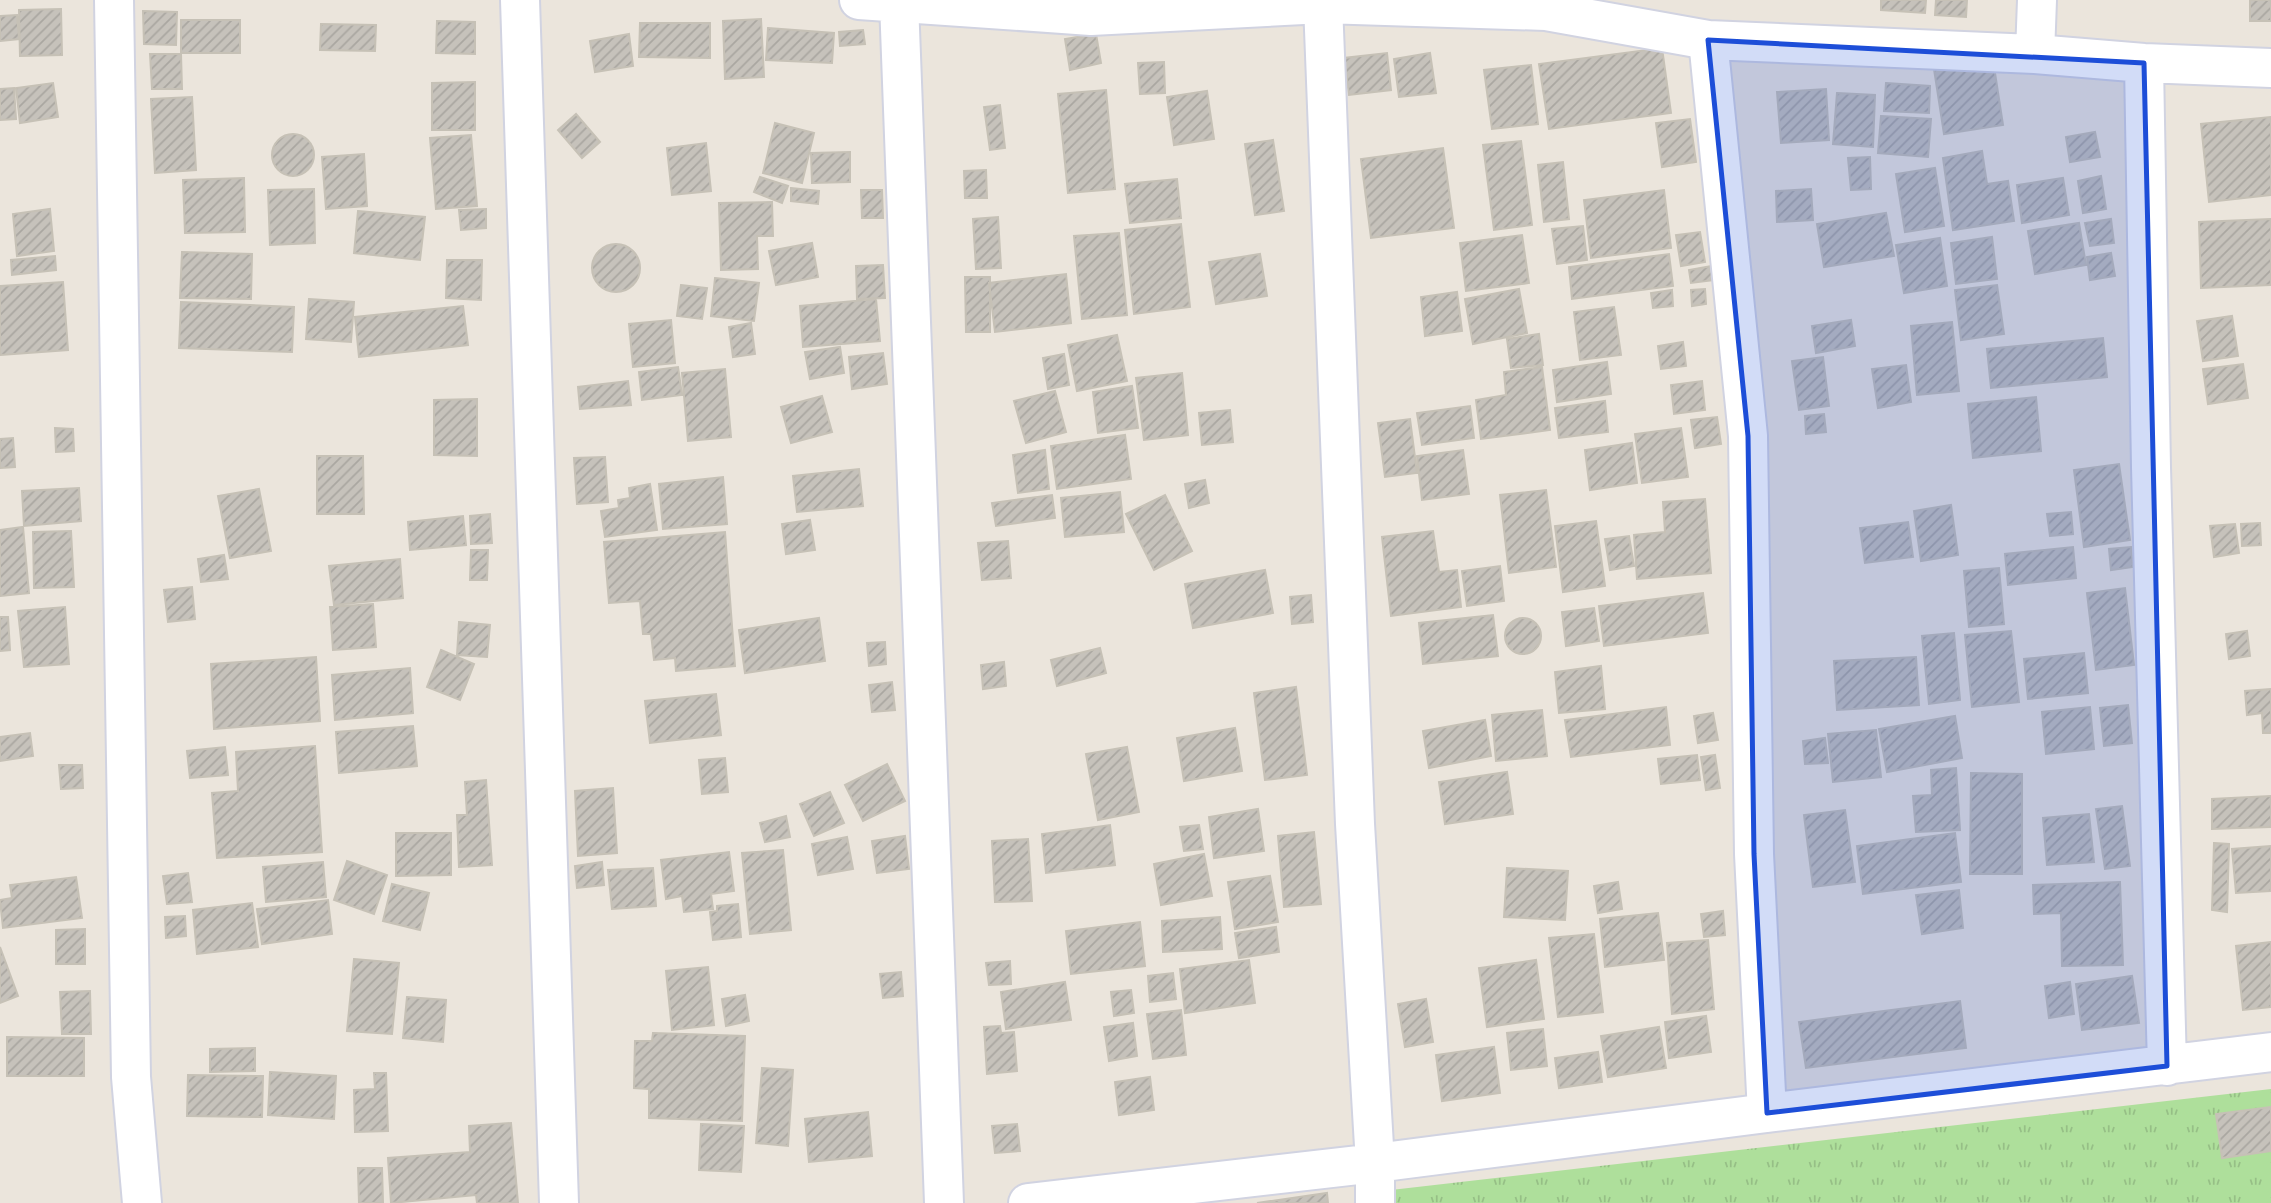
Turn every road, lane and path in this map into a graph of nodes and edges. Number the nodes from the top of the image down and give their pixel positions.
1 (114, 0) edge
2 (520, 0) edge
3 (859, 0) edge
4 (2037, 0) edge
5 (899, 2) junction
6 (1323, 4) junction
7 (1547, 5) edge
8 (1091, 8) edge
9 (1708, 40) junction
10 (2035, 54) junction
11 (2144, 63) junction
12 (2271, 68) edge
13 (2271, 1052) edge
14 (2167, 1066) junction
15 (1768, 1113) junction
16 (1375, 1163) junction
17 (1090, 1200) edge
18 (142, 1203) edge
19 (559, 1203) edge
20 (944, 1203) edge
21 (1028, 1203) edge
22 (1376, 1203) edge

1 - 18 street
2 - 19 street
3 - 5 street
4 - 10 street
5 - 8 street
5 - 20 street
6 - 7 street
6 - 8 street
6 - 16 street
7 - 9 street
9 - 10 street
9 - 15 street
10 - 11 street
11 - 12 street
11 - 14 street
13 - 14 street
14 - 15 street
15 - 16 street
16 - 17 street
16 - 22 street
17 - 21 street

